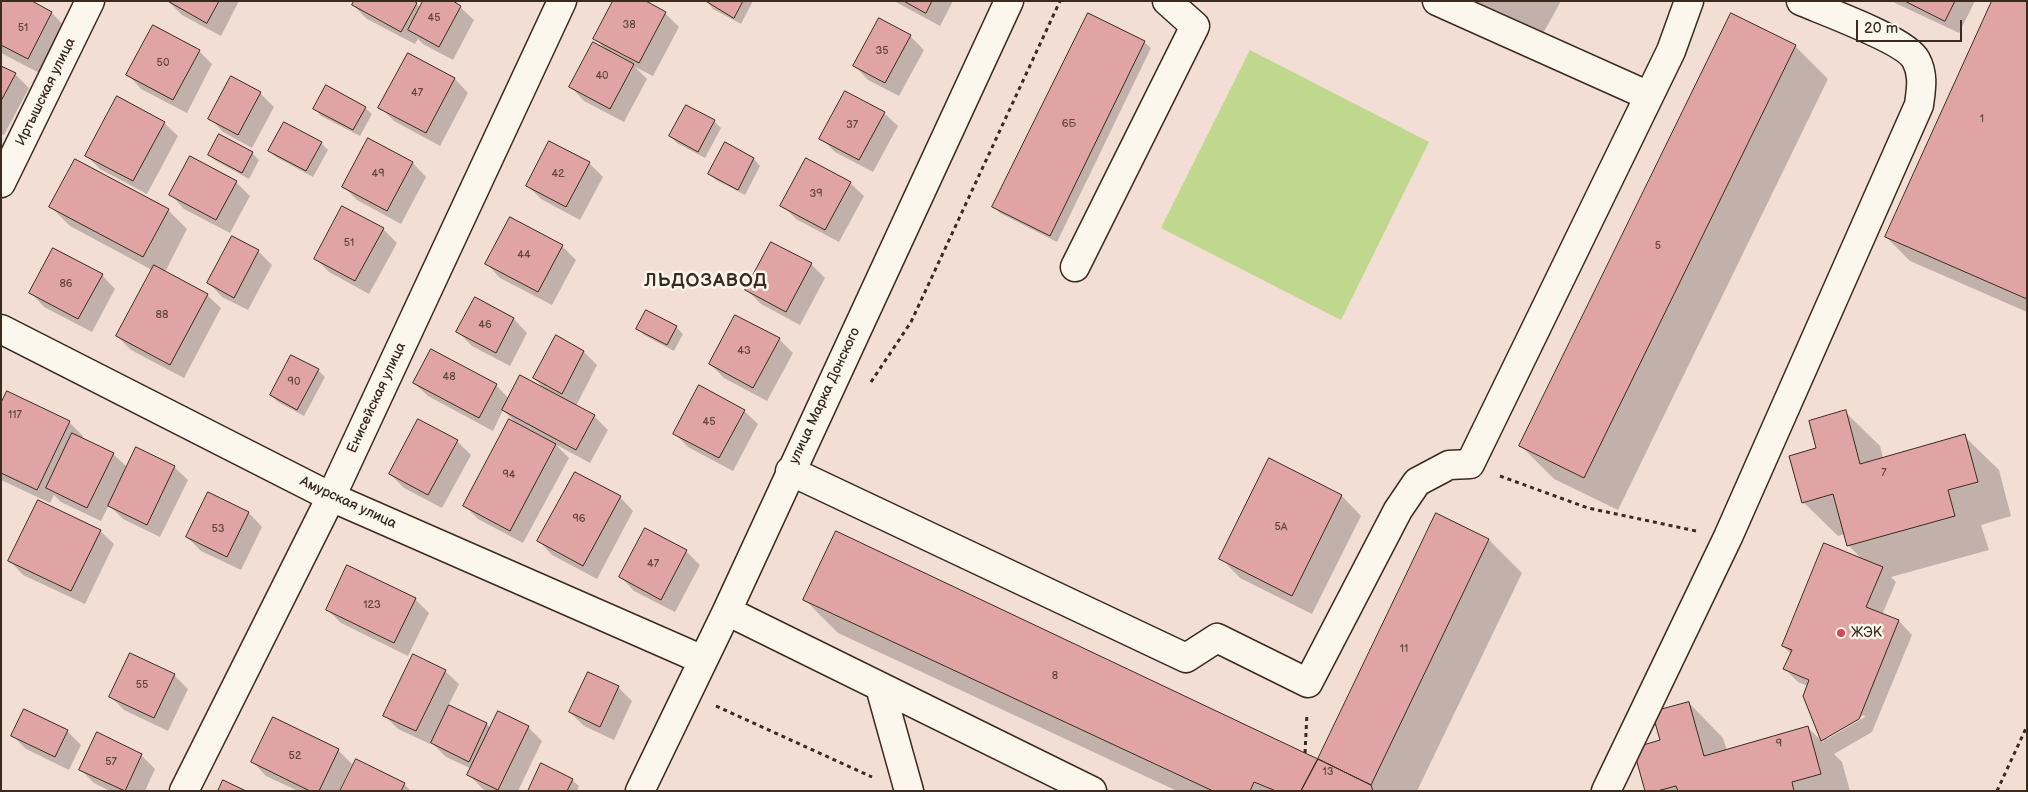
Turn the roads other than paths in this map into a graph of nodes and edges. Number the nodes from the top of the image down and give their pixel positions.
1 (90, 1) edge
2 (562, 1) edge
3 (1009, 1) edge
4 (1166, 1) edge
5 (1436, 1) edge
6 (1689, 1) edge
7 (1801, 1) edge
8 (1649, 96) junction
9 (1, 183) edge
10 (1075, 267) dead end
11 (1, 329) edge
12 (790, 471) junction
13 (331, 497) junction
14 (727, 611) junction
15 (703, 660) junction
16 (880, 687) junction
17 (184, 791) edge
18 (640, 791) edge
19 (910, 791) edge
20 (1092, 791) edge
21 (1606, 791) edge

1 - 9 street, Иртышская улица
2 - 13 street, Енисейская улица
3 - 12 street, улица Марка Донского
4 - 10 street
5 - 8 street
6 - 8 street
7 - 21 street
8 - 12 street
11 - 13 street, Амурская улица
12 - 14 street, улица Марка Донского
13 - 15 street, Амурская улица
13 - 17 street, Енисейская улица
14 - 15 street, улица Марка Донского
14 - 16 street
15 - 18 street, улица Марка Донского
16 - 19 street
16 - 20 street

